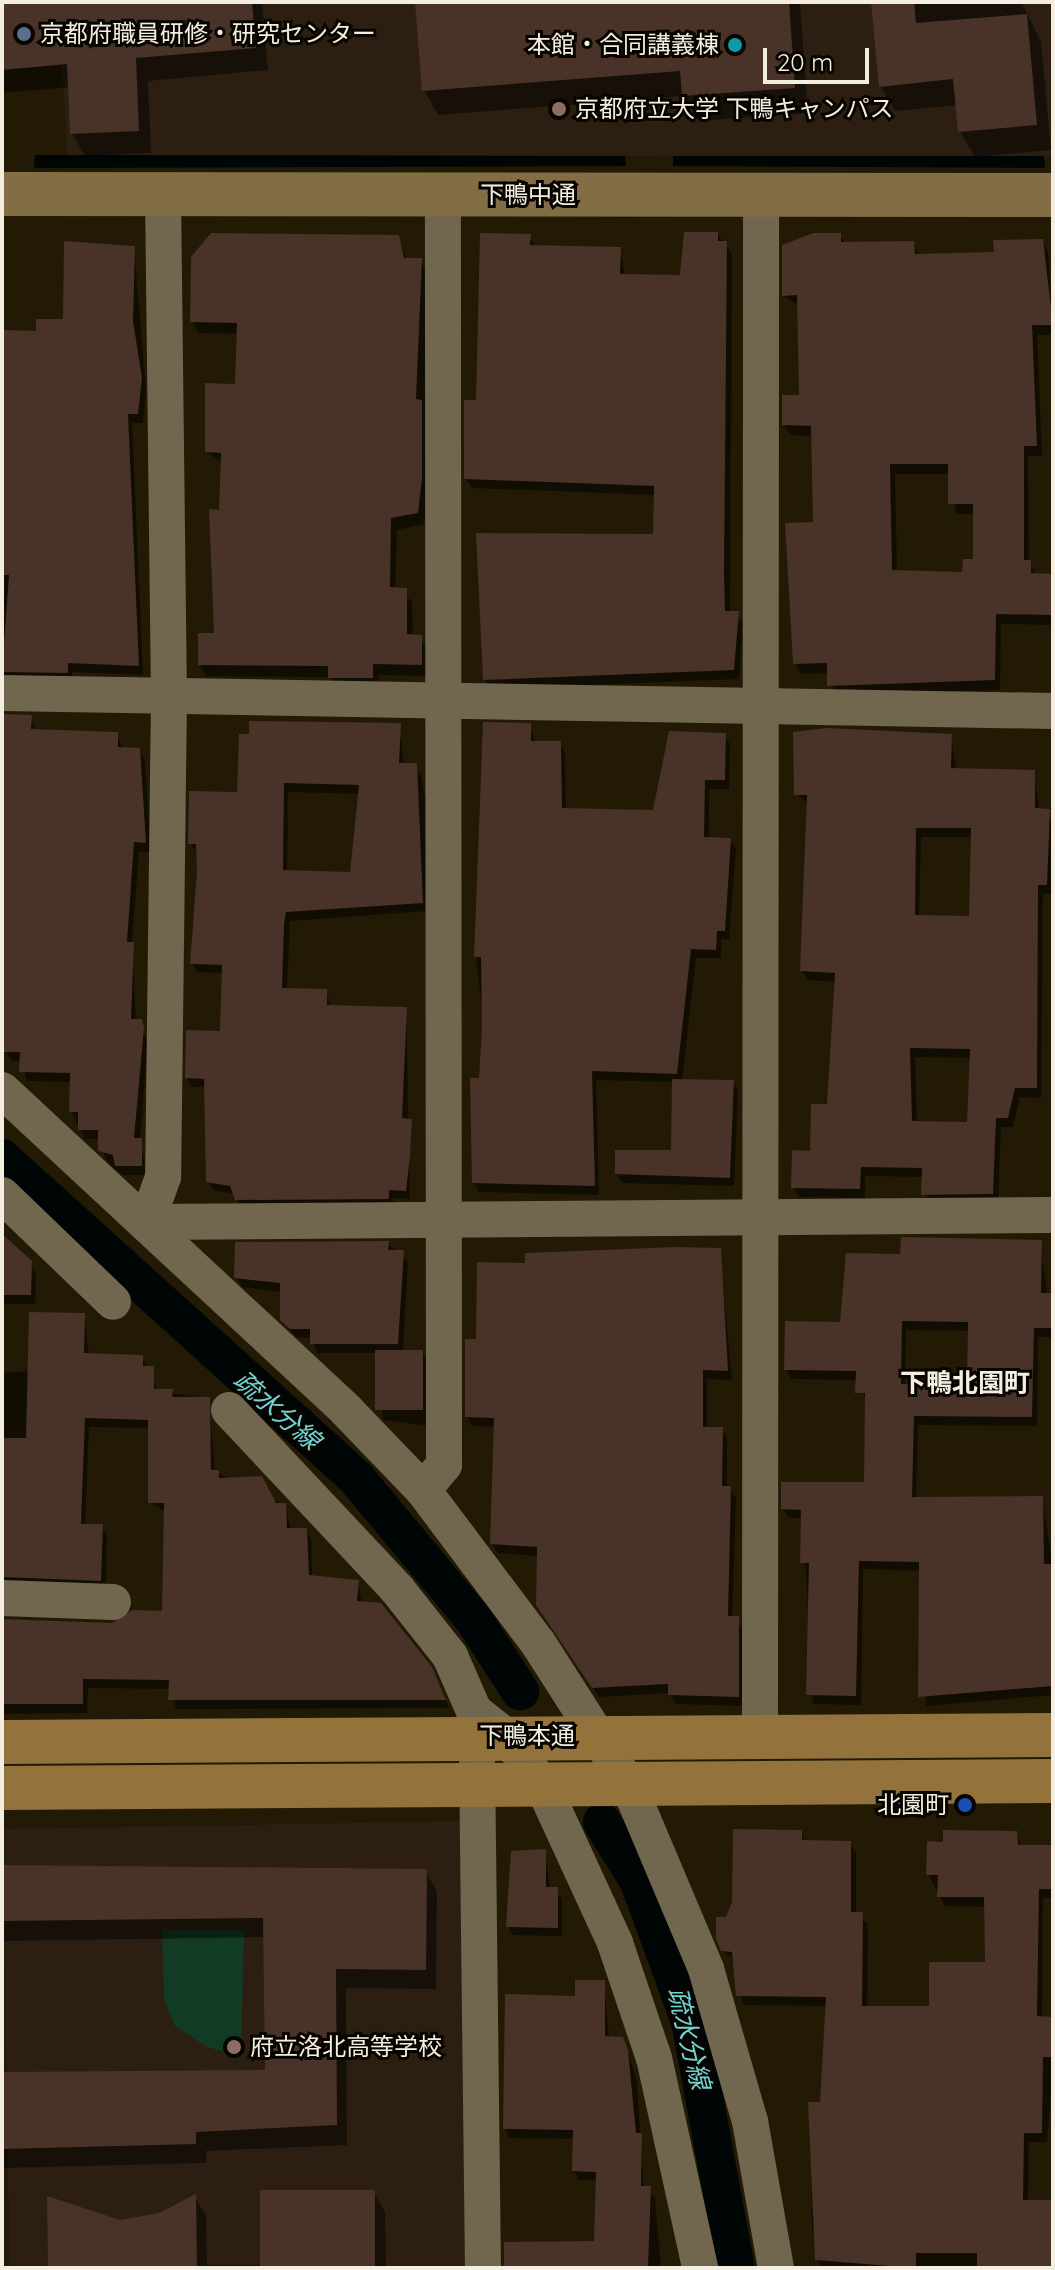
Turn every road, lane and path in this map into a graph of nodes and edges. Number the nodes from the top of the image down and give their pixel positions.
1 (2, 194) edge
2 (163, 194) junction
3 (443, 194) junction
4 (761, 194) junction
5 (1053, 195) edge
6 (2, 693) edge
7 (169, 696) junction
8 (443, 700) junction
9 (761, 705) junction
10 (1053, 711) edge
11 (2, 1090) edge
12 (2, 1195) edge
13 (1053, 1215) edge
14 (443, 1218) junction
15 (760, 1218) junction
16 (147, 1222) junction
17 (113, 1302) dead end
18 (229, 1410) dead end
19 (423, 1490) junction
20 (2, 1598) edge
21 (113, 1602) dead end
22 (486, 1728) junction
23 (760, 1735) junction
24 (1053, 1735) edge
25 (593, 1736) junction
26 (62, 1741) junction
27 (2, 1742) edge
28 (1053, 1781) edge
29 (478, 1784) junction
30 (542, 1784) junction
31 (628, 1784) junction
32 (61, 1787) junction
33 (2, 1788) edge
34 (483, 2268) edge
35 (700, 2268) edge
36 (776, 2268) edge

1 - 2 street, 下鴨中通
2 - 3 street, 下鴨中通
2 - 7 street
3 - 4 street, 下鴨中通
3 - 8 street
4 - 5 street, 下鴨中通
4 - 9 street
6 - 7 street
7 - 8 street
7 - 16 street
8 - 9 street
8 - 14 street
9 - 10 street
9 - 15 street
11 - 16 street
12 - 17 street
13 - 15 street
14 - 15 street
14 - 16 street
14 - 19 street
15 - 23 street
16 - 19 street
18 - 22 street
19 - 25 street
20 - 21 street
22 - 25 main road, 下鴨本通
22 - 26 main road, 下鴨本通
22 - 29 street
22 - 30 street
23 - 24 main road, 下鴨本通
23 - 25 main road, 下鴨本通
25 - 31 street
26 - 27 main road, 下鴨本通
26 - 32 street
28 - 31 main road, 下鴨本通
29 - 30 main road, 下鴨本通
29 - 32 main road, 下鴨本通
29 - 34 street
30 - 31 main road, 下鴨本通
30 - 35 street
31 - 36 street
32 - 33 main road, 下鴨本通

